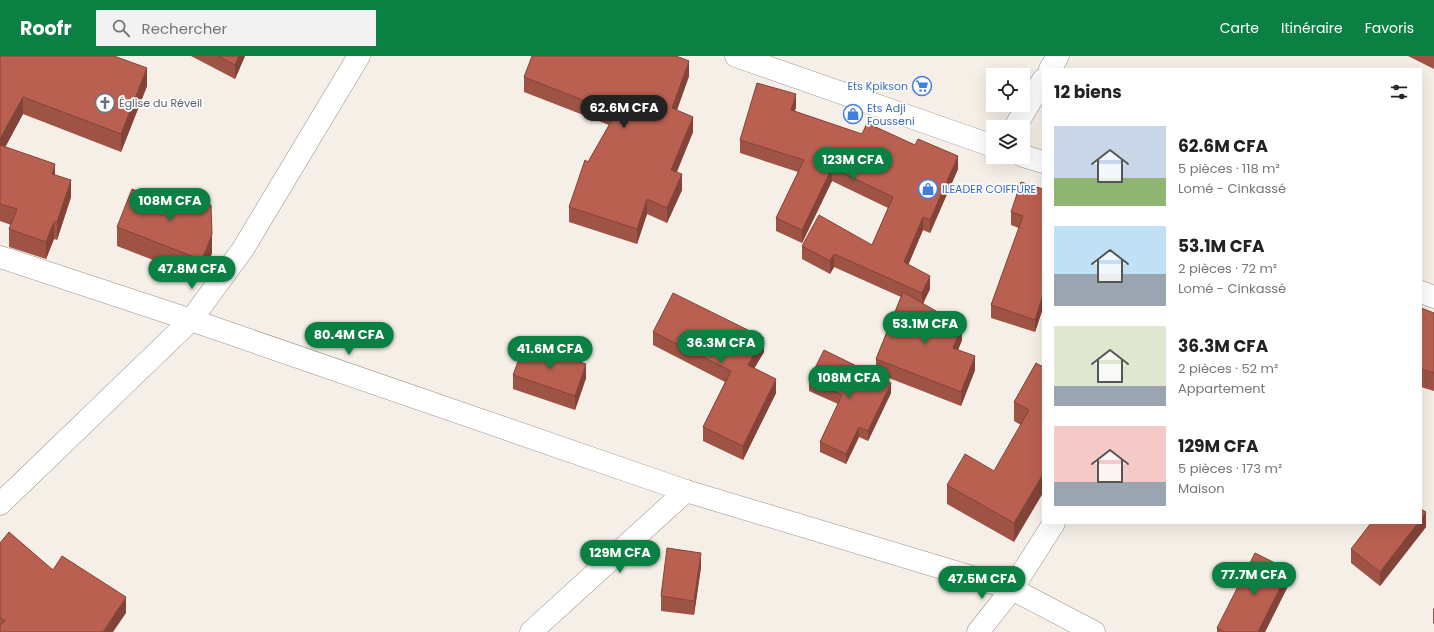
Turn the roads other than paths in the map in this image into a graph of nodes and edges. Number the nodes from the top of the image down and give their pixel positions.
1 (359, 56) edge
2 (736, 56) edge
3 (1058, 56) edge
4 (1051, 68) edge
5 (1042, 82) edge
6 (1019, 120) edge
7 (986, 144) edge
8 (1030, 158) edge
9 (1042, 162) edge
10 (0, 257) edge
11 (1422, 292) edge
12 (1434, 297) edge
13 (192, 320) junction
14 (686, 491) junction
15 (0, 504) edge
16 (1053, 524) edge
17 (1012, 589) junction
18 (531, 632) edge
19 (978, 632) edge
20 (1094, 632) edge

1 - 13 main road
2 - 7 main road
3 - 4 main road
5 - 6 main road
8 - 9 main road
10 - 13 main road
11 - 12 main road
13 - 14 main road
13 - 15 main road
14 - 17 main road
14 - 18 main road
16 - 17 main road
17 - 19 main road
17 - 20 main road

